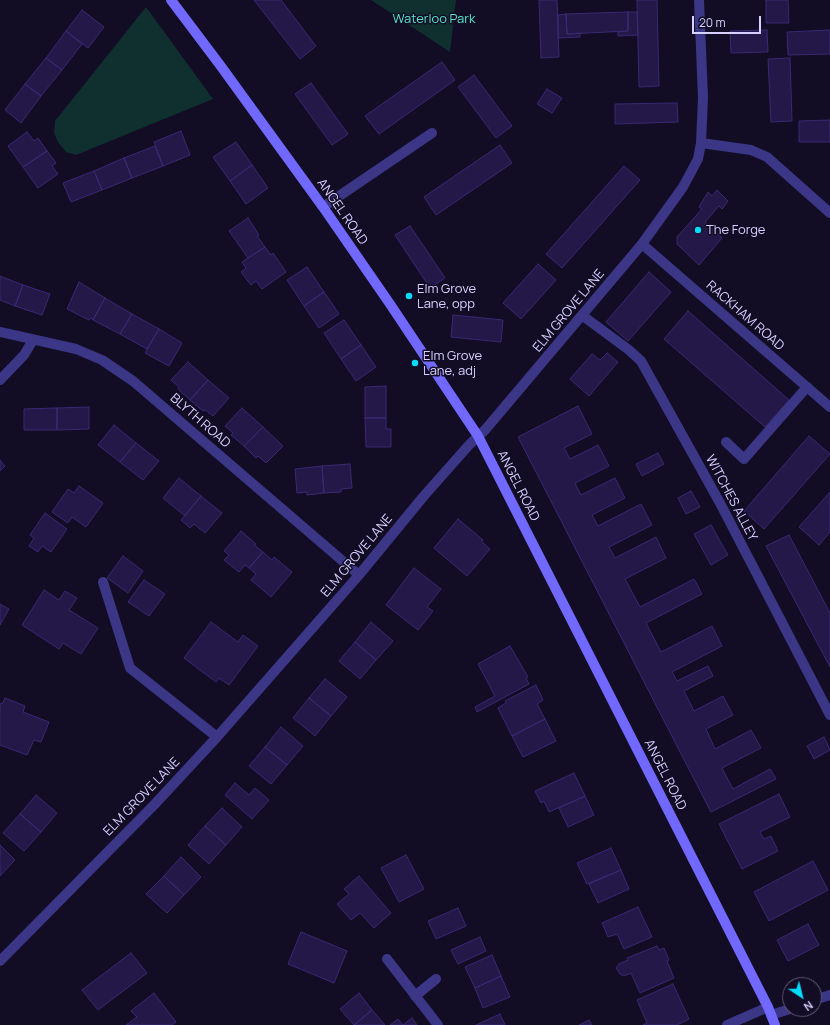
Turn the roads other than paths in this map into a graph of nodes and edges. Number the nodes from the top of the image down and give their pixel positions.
1 (171, 0) edge
2 (699, 0) edge
3 (432, 134) dead end
4 (701, 143) junction
5 (323, 207) junction
6 (830, 213) edge
7 (642, 244) junction
8 (583, 316) junction
9 (0, 332) edge
10 (33, 340) junction
11 (0, 380) edge
12 (807, 386) junction
13 (830, 407) edge
14 (478, 436) junction
15 (726, 442) dead end
16 (359, 575) junction
17 (103, 582) dead end
18 (830, 715) edge
19 (217, 737) junction
20 (387, 959) dead end
21 (0, 960) edge
22 (436, 979) dead end
23 (415, 996) junction
24 (782, 1009) edge
25 (770, 1011) junction
26 (438, 1025) edge
27 (727, 1025) edge
28 (775, 1025) edge

1 - 5 street, ANGEL ROAD
2 - 4 street, ELM GROVE LANE
3 - 5 street
4 - 6 street
4 - 7 street, ELM GROVE LANE
5 - 14 street, ANGEL ROAD
7 - 8 street, ELM GROVE LANE
7 - 12 street, RACKHAM ROAD
8 - 14 street, ELM GROVE LANE
8 - 18 street, WITCHES ALLEY
9 - 10 street, BLYTH ROAD
10 - 11 street
10 - 16 street, BLYTH ROAD
12 - 13 street, RACKHAM ROAD
12 - 15 street
14 - 16 street, ELM GROVE LANE
14 - 25 street, ANGEL ROAD
16 - 19 street, ELM GROVE LANE
17 - 19 street
19 - 21 street, ELM GROVE LANE
20 - 23 street
22 - 23 street
23 - 26 street
24 - 25 street
25 - 27 street
25 - 28 street, ANGEL ROAD

